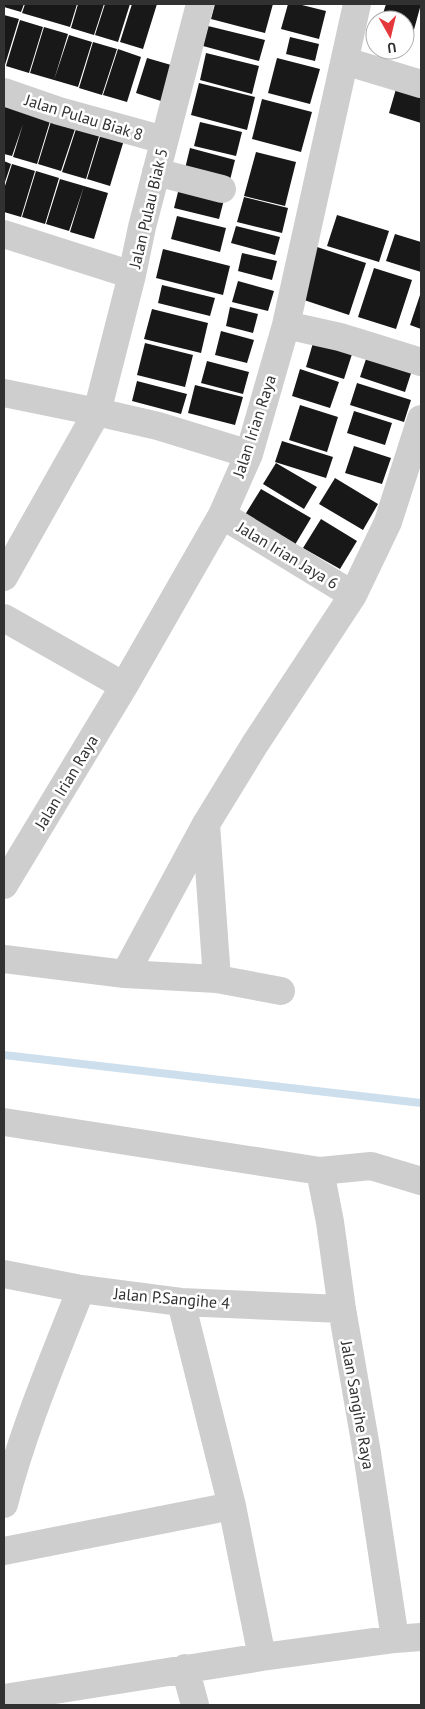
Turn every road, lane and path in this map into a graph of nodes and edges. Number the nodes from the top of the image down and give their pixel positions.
1 (357, 4) edge
2 (196, 5) edge
3 (345, 61) junction
4 (421, 84) edge
5 (4, 92) edge
6 (164, 140) junction
7 (156, 172) junction
8 (222, 189) dead end
9 (4, 234) edge
10 (132, 275) junction
11 (286, 324) junction
12 (421, 362) edge
13 (4, 393) edge
14 (98, 412) junction
15 (421, 419) edge
16 (248, 454) junction
17 (222, 514) junction
18 (15, 535) edge
19 (4, 577) edge
20 (354, 595) junction
21 (4, 618) edge
22 (124, 686) junction
23 (206, 824) junction
24 (4, 885) edge
25 (4, 959) edge
26 (125, 974) junction
27 (216, 979) junction
28 (282, 991) dead end
29 (4, 1122) edge
30 (320, 1171) junction
31 (421, 1181) edge
32 (4, 1274) edge
33 (81, 1289) junction
34 (181, 1302) junction
35 (342, 1310) junction
36 (4, 1504) edge
37 (232, 1506) junction
38 (4, 1551) edge
39 (408, 1638) edge
40 (262, 1657) junction
41 (185, 1668) junction
42 (4, 1698) edge
43 (195, 1705) edge

1 - 3 street, Jalan Irian Raya
2 - 6 street, Jalan Pulau Biak 5
3 - 4 street
3 - 11 street, Jalan Irian Raya
5 - 6 street, Jalan Pulau Biak 8
6 - 7 street, Jalan Pulau Biak 5
7 - 8 street
7 - 10 street, Jalan Pulau Biak 5
9 - 10 street
10 - 14 street, Jalan Pulau Biak 5
11 - 12 street
11 - 16 street, Jalan Irian Raya
13 - 14 street
14 - 16 street
14 - 18 street, Jalan Pulau Biak 5
15 - 20 street
16 - 17 street, Jalan Irian Raya
17 - 20 street, Jalan Irian Jaya 6
17 - 22 street, Jalan Irian Raya
18 - 19 street, Jalan Pulau Biak 5
20 - 23 street
21 - 22 street
22 - 24 street, Jalan Irian Raya
23 - 26 street
23 - 27 street
25 - 26 street
26 - 27 street
27 - 28 street
29 - 30 street
30 - 31 street
30 - 35 street, Jalan Sangihe Raya
32 - 33 street, Jalan P.Sangihe 4
33 - 34 street, Jalan P.Sangihe 4
33 - 36 street
34 - 35 street, Jalan P.Sangihe 4
34 - 37 street
35 - 39 street, Jalan Sangihe Raya
37 - 38 street
37 - 40 street
39 - 40 street
40 - 41 street
41 - 42 street
41 - 43 street

